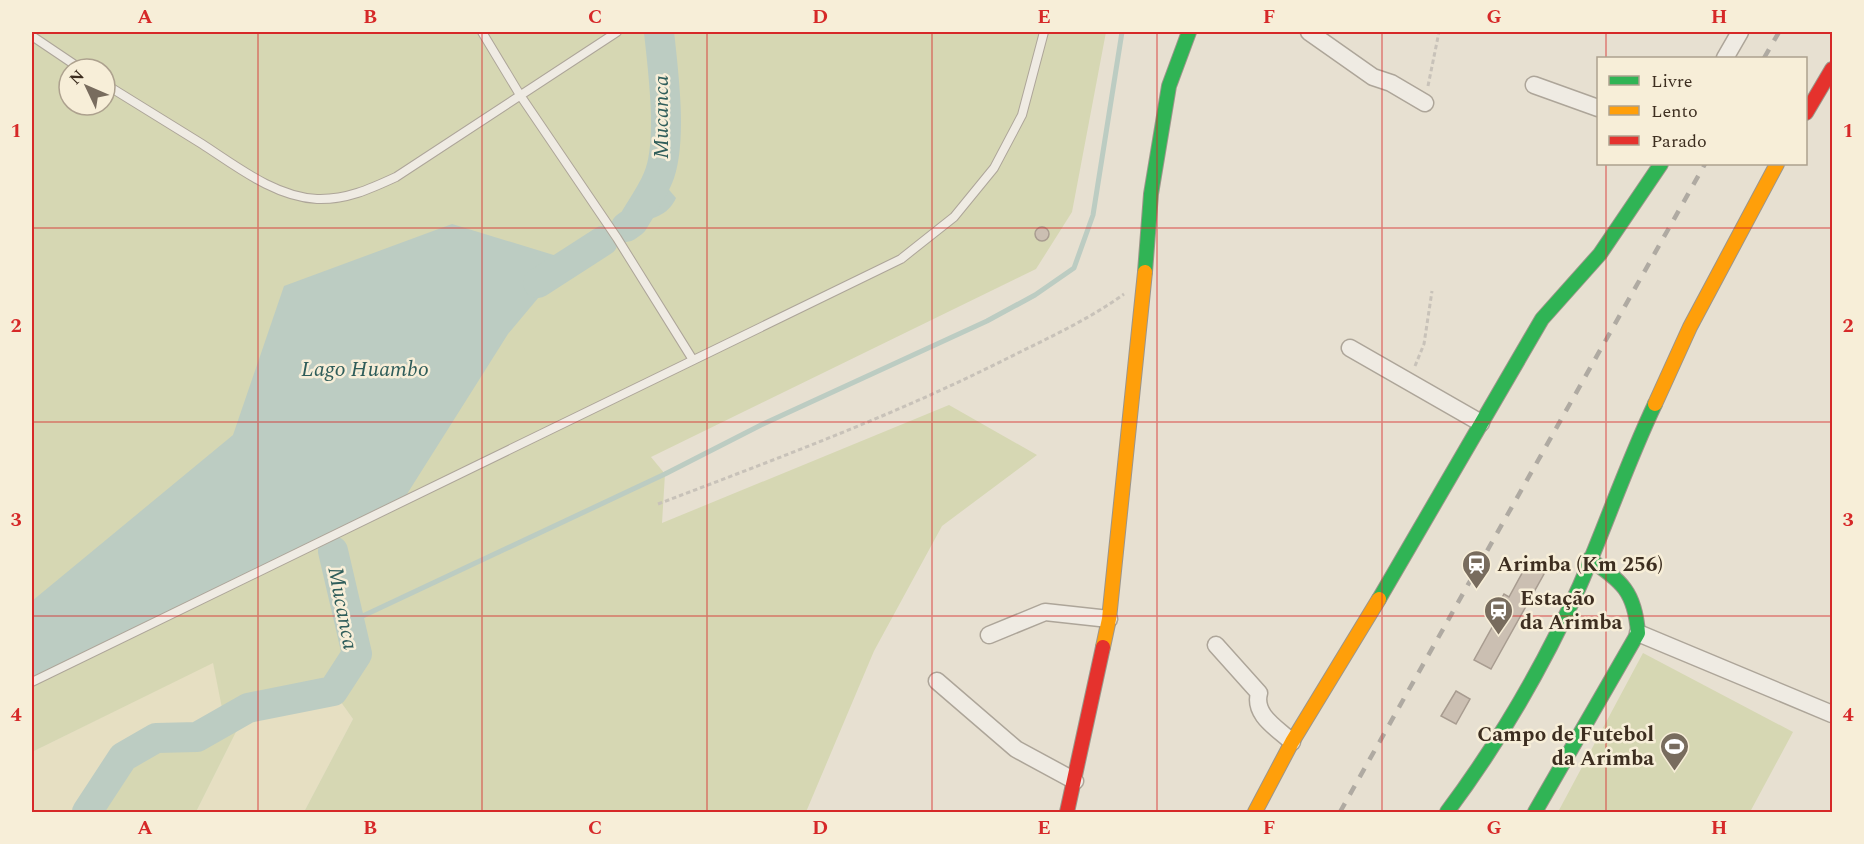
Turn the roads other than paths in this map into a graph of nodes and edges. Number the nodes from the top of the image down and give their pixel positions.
1 (482, 32) edge
2 (616, 32) edge
3 (1044, 32) edge
4 (1190, 32) edge
5 (1310, 32) edge
6 (1737, 32) edge
7 (32, 36) edge
8 (63, 57) edge
9 (1725, 57) edge
10 (1833, 69) edge
11 (1534, 85) dead end
12 (117, 91) edge
13 (520, 95) junction
14 (1425, 103) road end
15 (1597, 107) edge
16 (1807, 111) edge
17 (1660, 165) edge
18 (1775, 165) edge
19 (1350, 348) dead end
20 (693, 360) junction
21 (1481, 423) junction
22 (1589, 559) junction
23 (1109, 619) junction
24 (1638, 633) junction
25 (989, 635) dead end
26 (1216, 645) dead end
27 (938, 681) dead end
28 (32, 682) edge
29 (1833, 714) edge
30 (1292, 742) junction
31 (1075, 781) junction
32 (1067, 813) edge
33 (1255, 813) edge
34 (1447, 813) edge
35 (1535, 813) edge

1 - 13 lane
2 - 13 lane
3 - 20 lane
4 - 23 street
5 - 14 street
6 - 9 street
7 - 8 lane
10 - 16 street
11 - 15 street
12 - 13 lane
13 - 20 lane
17 - 21 street
18 - 22 street
19 - 21 street
20 - 28 lane
21 - 30 street
22 - 24 street
22 - 34 street
23 - 25 street
23 - 31 street
24 - 29 street
24 - 35 street
26 - 30 street
27 - 31 street
30 - 33 street
31 - 32 street

